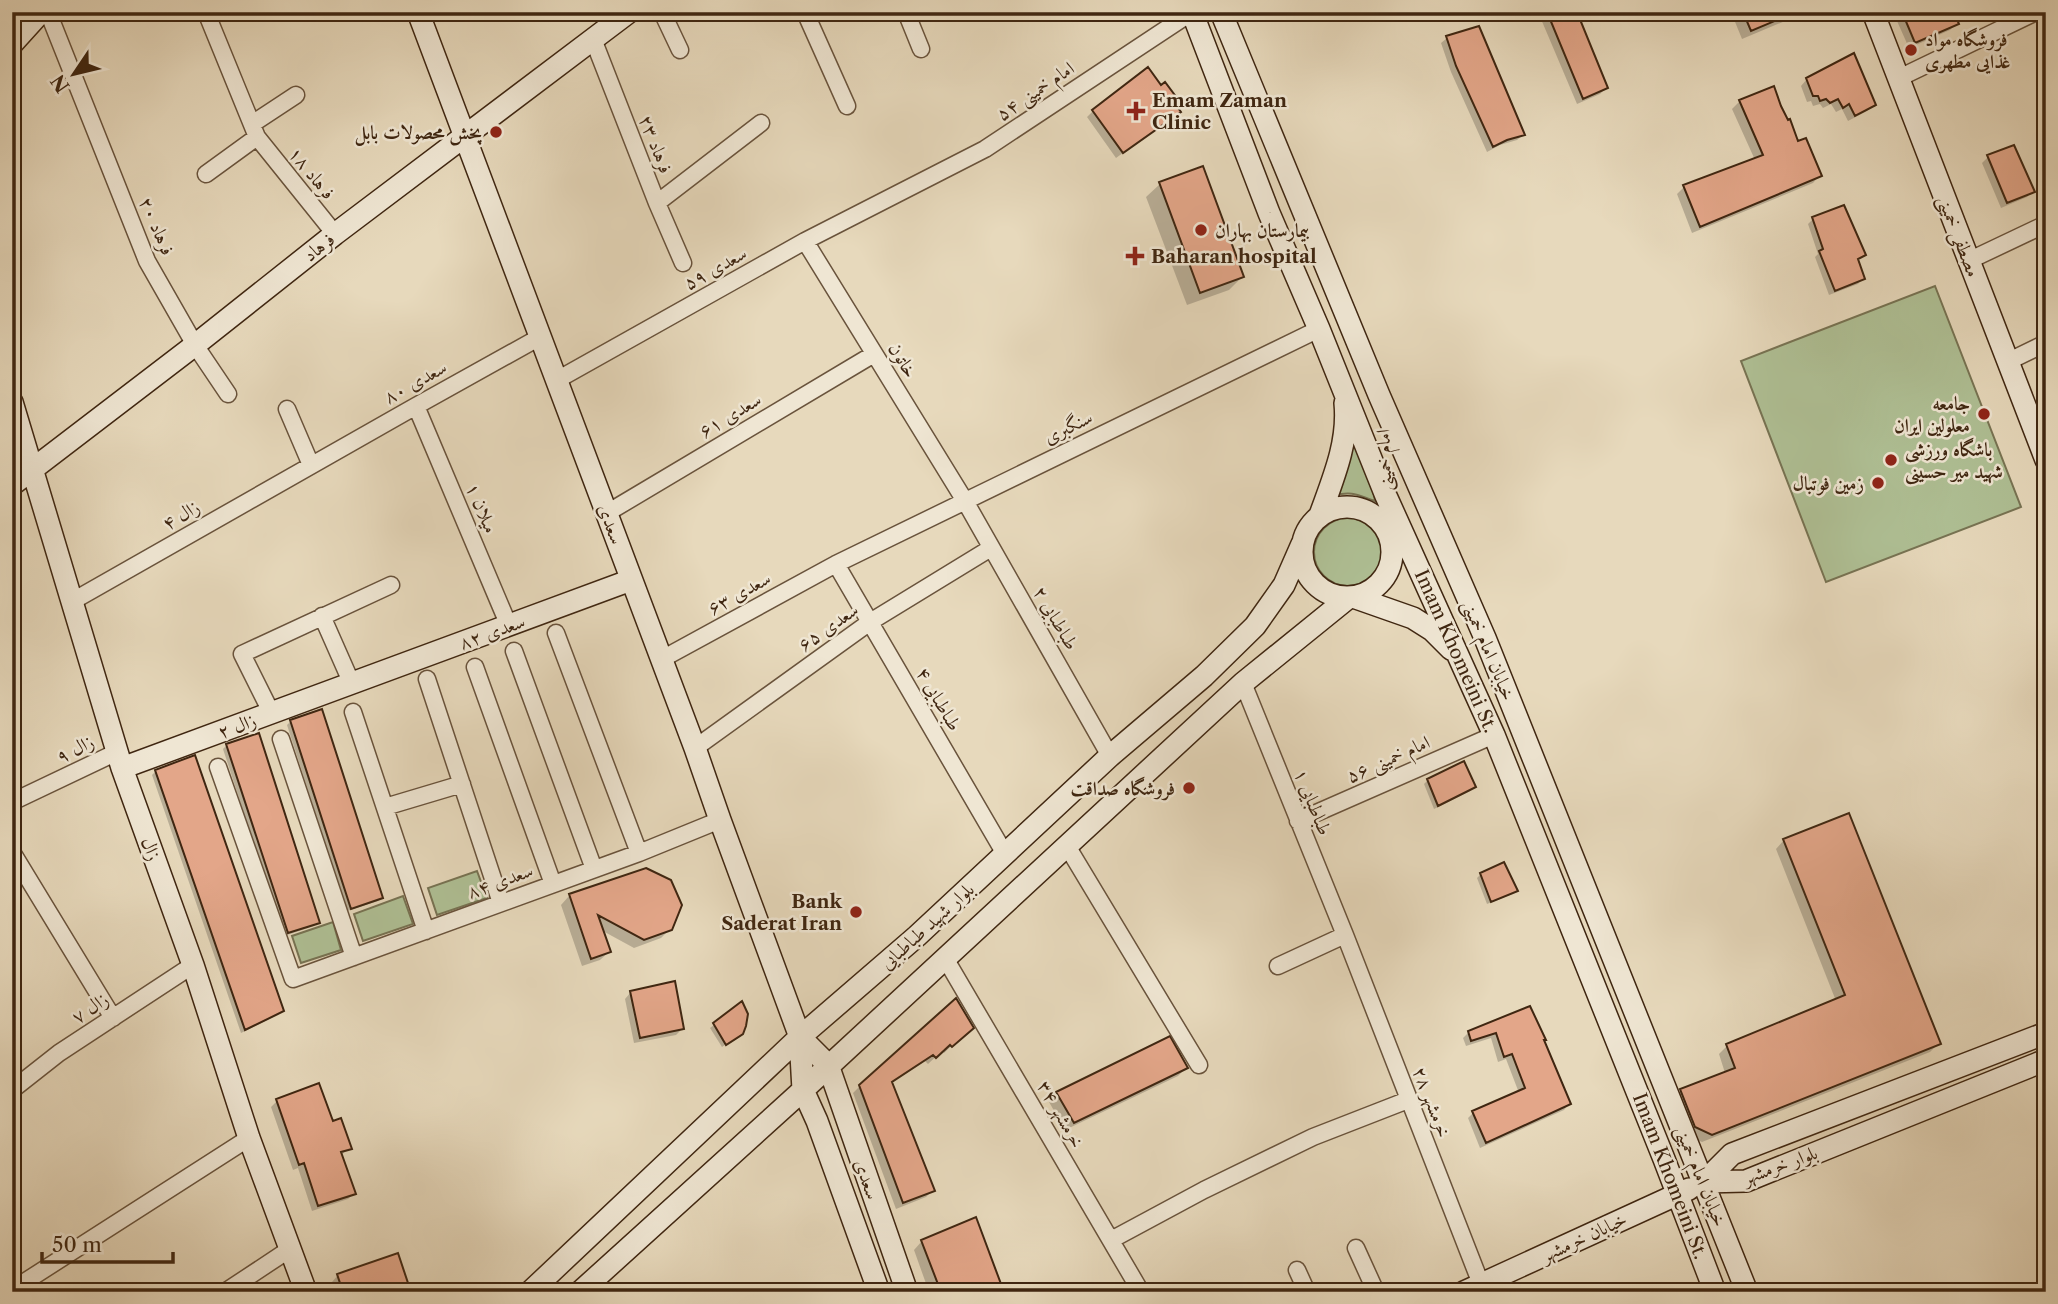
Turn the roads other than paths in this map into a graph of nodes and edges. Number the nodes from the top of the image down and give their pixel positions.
1 (41, 12) edge
2 (47, 12) edge
3 (206, 12) edge
4 (418, 12) edge
5 (629, 12) edge
6 (662, 12) edge
7 (805, 12) edge
8 (906, 12) edge
9 (1192, 12) edge
10 (1221, 12) edge
11 (1873, 12) edge
12 (2036, 12) edge
13 (593, 39) junction
14 (12, 44) edge
15 (921, 49) dead end
16 (680, 50) dead end
17 (1899, 78) junction
18 (296, 94) dead end
19 (847, 106) dead end
20 (761, 123) dead end
21 (255, 131) junction
22 (465, 137) junction
23 (206, 174) dead end
24 (895, 195) joint
25 (657, 203) junction
26 (2046, 224) edge
27 (335, 234) junction
28 (805, 241) junction
29 (1968, 261) junction
30 (683, 263) dead end
31 (1319, 329) junction
32 (540, 337) junction
33 (2046, 344) edge
34 (195, 345) junction
35 (874, 354) junction
36 (2007, 362) junction
37 (557, 380) junction
38 (1344, 391) junction
39 (228, 394) dead end
40 (1379, 395) junction
41 (12, 402) edge
42 (416, 406) junction
43 (287, 409) dead end
44 (2046, 460) edge
45 (311, 465) junction
46 (32, 471) junction
47 (12, 485) edge
48 (1386, 496) junction
49 (965, 501) junction
50 (607, 513) junction
51 (1321, 515) junction
52 (1395, 538) junction
53 (1302, 544) junction
54 (991, 548) junction
55 (836, 564) junction
56 (1452, 564) junction
57 (631, 580) junction
58 (391, 585) dead end
59 (1352, 598) junction
60 (71, 602) junction
61 (322, 616) junction
62 (870, 622) junction
63 (509, 626) junction
64 (556, 634) dead end
65 (513, 651) dead end
66 (1458, 657) junction
67 (662, 659) junction
68 (475, 667) dead end
69 (427, 679) dead end
70 (1244, 683) junction
71 (352, 684) junction
72 (354, 712) dead end
73 (272, 713) junction
74 (1494, 735) junction
75 (281, 739) dead end
76 (695, 748) junction
77 (1110, 756) junction
78 (120, 760) junction
79 (218, 767) dead end
80 (462, 784) junction
81 (12, 803) edge
82 (385, 807) junction
83 (720, 820) junction
84 (1298, 821) junction
85 (1067, 846) junction
86 (12, 852) edge
87 (639, 853) junction
88 (1005, 855) junction
89 (594, 869) junction
90 (553, 884) junction
91 (501, 903) junction
92 (426, 931) junction
93 (1345, 935) junction
94 (354, 957) junction
95 (945, 958) junction
96 (193, 965) junction
97 (1278, 966) dead end
98 (113, 1018) junction
99 (2046, 1033) edge
100 (800, 1037) junction
101 (2046, 1060) edge
102 (828, 1065) junction
103 (1199, 1065) dead end
104 (12, 1090) edge
105 (803, 1090) junction
106 (1408, 1100) junction
107 (249, 1138) junction
108 (1704, 1182) junction
109 (1677, 1194) junction
110 (1111, 1240) junction
111 (1356, 1248) dead end
112 (290, 1249) junction
113 (1297, 1270) dead end
114 (1473, 1288) edge
115 (12, 1290) edge
116 (225, 1292) edge
117 (306, 1292) edge
118 (530, 1292) edge
119 (580, 1292) edge
120 (879, 1292) edge
121 (907, 1292) edge
122 (1141, 1292) edge
123 (1307, 1292) edge
124 (1376, 1292) edge
125 (1715, 1292) edge
126 (1747, 1292) edge

1 - 14 main road
2 - 34 street, فرهاد ۲۰
3 - 21 street, فرهاد ۱۸
4 - 22 main road, سعدی
5 - 13 main road, فرهاد
6 - 16 street
7 - 19 street
8 - 15 street
9 - 24 street, امام خمینی ۵۴
9 - 31 main road, Imam Khomeini St.
10 - 40 main road, خیابان امام خمینی
11 - 17 main road, مصطفی خمینی
12 - 17 street
13 - 22 main road, فرهاد
13 - 25 street, فرهاد ۲۳
17 - 29 main road, مصطفی خمینی
18 - 21 street
20 - 25 street
21 - 23 street
21 - 27 street, فرهاد ۱۸
22 - 27 main road, فرهاد
22 - 32 main road, سعدی
24 - 28 street, سعدی ۵۹
25 - 30 street, فرهاد ۲۳
26 - 29 street
27 - 34 main road, فرهاد
28 - 35 street, خاتون
28 - 37 street, سعدی ۵۹
29 - 36 main road, مصطفی خمینی
31 - 38 main road, Imam Khomeini St.
31 - 49 street, سنگبری
32 - 37 main road, سعدی
32 - 42 street, سعدی ۸۰
33 - 36 street
34 - 39 street, فرهاد ۲۰
34 - 46 main road, فرهاد
35 - 49 street, خاتون
35 - 50 street, سعدی ۶۱
36 - 44 main road, مصطفی خمینی
37 - 50 main road, سعدی
38 - 48 main road, Imam Khomeini St.
38 - 51 main road
40 - 48 main road, امام خمینی
40 - 56 main road, خیابان امام خمینی
41 - 46 main road, زال
42 - 45 street, سعدی ۸۰
42 - 63 street, میلان ۱
43 - 45 street
45 - 60 street, زال ۴
46 - 47 main road, فرهاد
46 - 60 main road, زال
48 - 52 main road, امام خمینی
48 - 52 main road, Imam Khomeini St.
49 - 54 street, طباطبایی ۲
49 - 55 street, سنگبری
50 - 57 main road, سعدی
51 - 52 main road
51 - 53 main road
52 - 56 main road
52 - 59 main road
52 - 66 main road, Imam Khomeini St.
53 - 59 main road
53 - 77 main road, بلوار شهید طباطبایی
54 - 62 street, سعدی ۶۵
54 - 77 street, طباطبایی ۲
55 - 62 street, طباطبایی ۴
55 - 67 street, سعدی ۶۳
56 - 108 main road, خیابان امام خمینی
57 - 63 main road, سعدی ۸۲
57 - 67 main road, سعدی
58 - 61 street
59 - 66 main road
59 - 70 main road, بلوار شهید طباطبایی
60 - 78 main road, زال
61 - 71 street
61 - 73 street
62 - 76 street, سعدی ۶۵
62 - 88 street, طباطبایی ۴
63 - 71 main road, سعدی ۸۲
64 - 87 street
65 - 89 street
66 - 74 main road, Imam Khomeini St.
67 - 76 main road, سعدی
68 - 90 street
69 - 80 street
70 - 84 street, طباطبایی ۱
70 - 85 main road, بلوار شهید طباطبایی
71 - 73 main road, زال ۲
72 - 82 street
73 - 78 main road, زال ۲
74 - 84 street, امام خمینی ۵۶
74 - 109 main road, Imam Khomeini St.
75 - 94 street
76 - 83 main road, سعدی
77 - 88 main road, بلوار شهید طباطبایی
78 - 81 street, زال ۹
78 - 96 main road, زال
79 - 94 street, سعدی ۸۴
80 - 82 street
80 - 91 street
82 - 92 street
83 - 87 street, سعدی ۸۴
83 - 100 main road, سعدی
84 - 93 street, طباطبایی ۱
85 - 95 main road, بلوار شهید طباطبایی
85 - 103 street
86 - 98 street
87 - 89 street, سعدی ۸۴
88 - 100 main road, بلوار شهید طباطبایی
89 - 90 street, سعدی ۸۴
90 - 91 street, سعدی ۸۴
91 - 92 street, سعدی ۸۴
92 - 94 street, سعدی ۸۴
93 - 97 street
93 - 106 street, خرمشهر ۲۸
95 - 102 main road, بلوار شهید طباطبایی
95 - 110 street, خرمشهر ۳۴
96 - 98 street, زال ۷
96 - 107 main road, زال
98 - 104 street, زال ۷
99 - 108 main road, بلوار خرمشهر
100 - 102 main road
100 - 105 main road
100 - 118 main road, بلوار شهید طباطبایی
101 - 108 main road, بلوار خرمشهر
102 - 105 main road, بلوار شهید طباطبایی
102 - 121 main road, سعدی
105 - 119 main road, بلوار شهید طباطبایی
105 - 120 main road, سعدی
106 - 110 street
106 - 114 street, خرمشهر ۲۸
107 - 112 main road, زال
107 - 115 street
108 - 109 main road, خیابان خرمشهر
108 - 126 main road, خیابان امام خمینی
109 - 114 main road, خیابان خرمشهر
109 - 125 main road, Imam Khomeini St.
110 - 122 street, خرمشهر ۳۴
111 - 124 street
112 - 116 street
112 - 117 main road, زال
113 - 123 street

